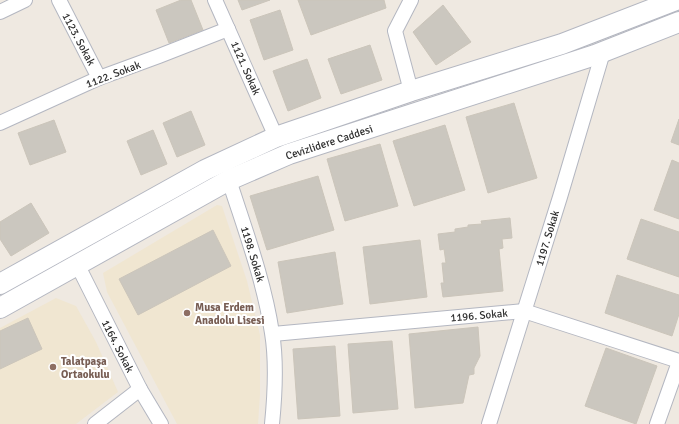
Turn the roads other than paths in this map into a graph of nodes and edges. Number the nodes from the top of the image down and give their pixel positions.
1 (25, 0) edge
2 (58, 0) edge
3 (215, 0) edge
4 (411, 0) edge
5 (676, 0) edge
6 (0, 12) edge
7 (679, 22) edge
8 (609, 26) junction
9 (228, 29) junction
10 (602, 52) junction
11 (99, 78) junction
12 (411, 91) junction
13 (0, 123) edge
14 (276, 137) junction
15 (229, 180) junction
16 (78, 266) junction
17 (0, 284) edge
18 (0, 308) edge
19 (524, 311) junction
20 (273, 334) junction
21 (679, 361) edge
22 (140, 389) junction
23 (95, 424) edge
24 (161, 424) edge
25 (272, 424) edge
26 (489, 424) edge
27 (657, 424) edge

1 - 6 street
2 - 11 street, 1123. Sokak
3 - 9 street, 1121. Sokak
4 - 12 street
5 - 8 main road, Cevizlidere Caddesi
7 - 10 main road, Cevizlidere Caddesi
8 - 10 main road
8 - 12 main road, Cevizlidere Caddesi
9 - 11 street, 1122. Sokak
9 - 14 street, 1121. Sokak
10 - 15 main road, Cevizlidere Caddesi
10 - 19 street, 1197. Sokak
11 - 13 street, 1122. Sokak
12 - 14 main road, Cevizlidere Caddesi
14 - 17 main road, Cevizlidere Caddesi
15 - 16 main road, Cevizlidere Caddesi
15 - 20 street, 1198. Sokak
16 - 18 main road, Cevizlidere Caddesi
16 - 22 street, 1164. Sokak
19 - 20 street, 1196. Sokak
19 - 21 street, 1196. Sokak
19 - 26 street, 1197. Sokak
20 - 25 street, 1198. Sokak
21 - 27 street
22 - 23 street
22 - 24 street, 1164. Sokak

